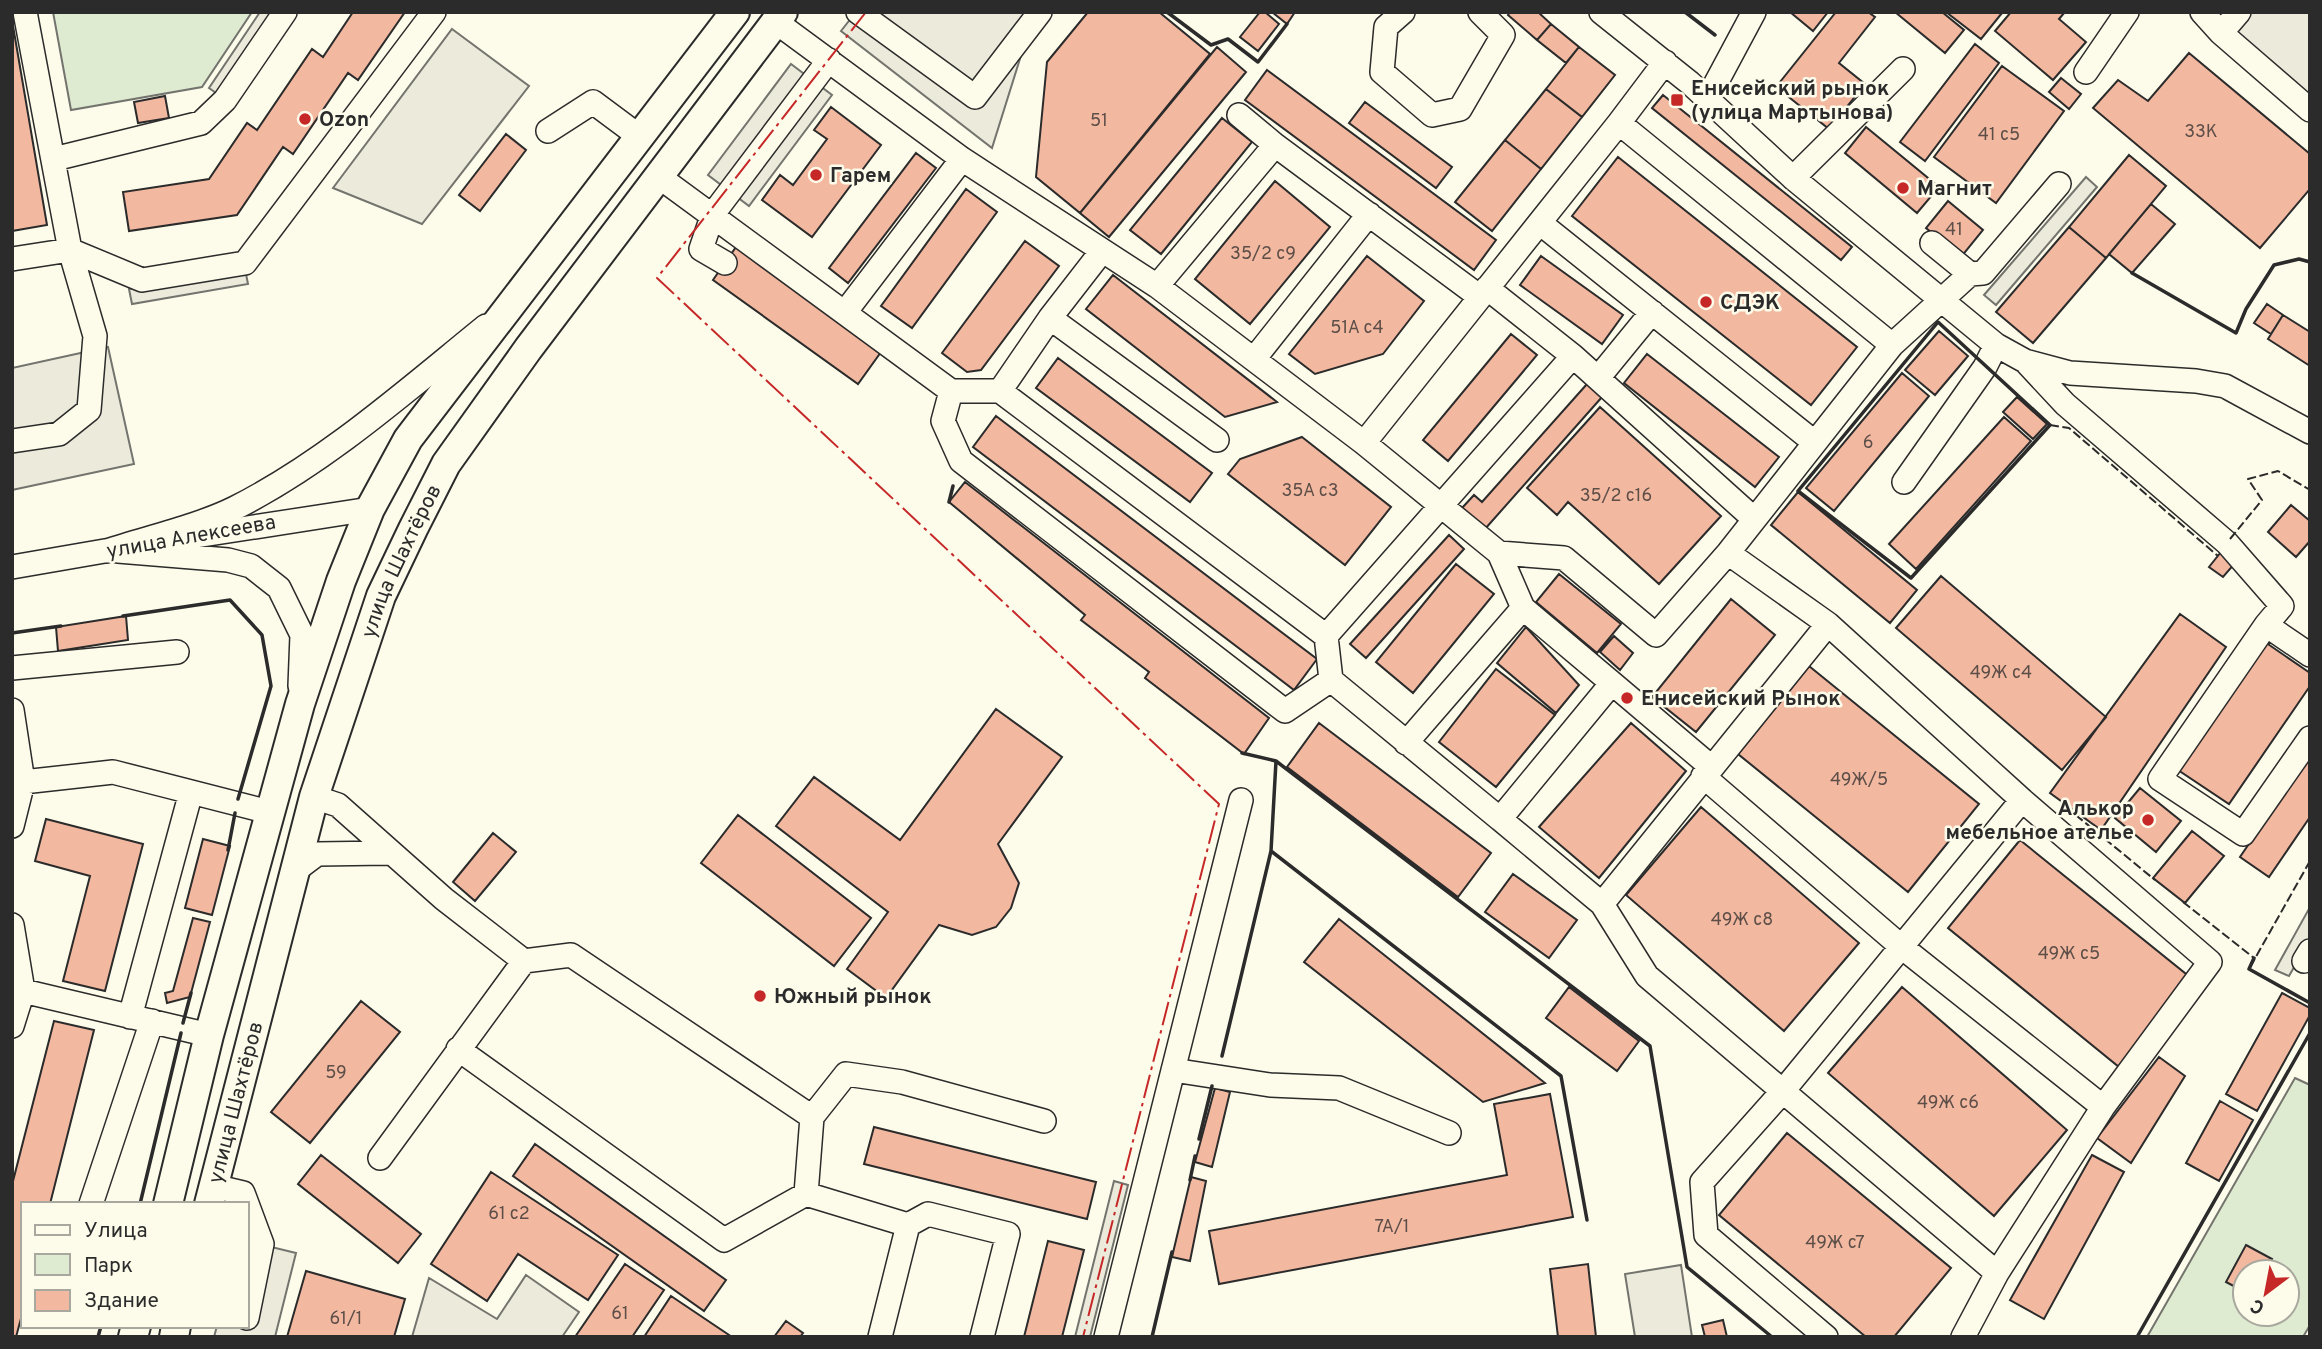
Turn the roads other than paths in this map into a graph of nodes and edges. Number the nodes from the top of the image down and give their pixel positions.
1 (26, 12) edge
2 (285, 12) edge
3 (434, 12) edge
4 (735, 12) edge
5 (858, 12) edge
6 (1040, 12) edge
7 (1403, 12) edge
8 (1480, 12) edge
9 (1601, 12) edge
10 (1754, 12) edge
11 (2127, 12) edge
12 (2202, 12) edge
13 (2239, 12) edge
14 (780, 17) edge
15 (2221, 33) junction
16 (828, 60) junction
17 (1665, 62) junction
18 (1903, 69) dead end
19 (2086, 72) dead end
20 (1708, 98) junction
21 (2310, 110) edge
22 (1239, 115) dead end
23 (1619, 123) junction
24 (548, 131) dead end
25 (640, 137) junction
26 (1276, 145) junction
27 (54, 159) junction
28 (962, 159) junction
29 (658, 176) junction
30 (1793, 177) junction
31 (2059, 184) dead end
32 (713, 214) junction
33 (1369, 214) junction
34 (1540, 223) junction
35 (1932, 243) dead end
36 (70, 250) junction
37 (1102, 251) junction
38 (12, 259) edge
39 (725, 263) dead end
40 (1970, 274) junction
41 (1157, 286) junction
42 (1483, 293) junction
43 (1942, 300) junction
44 (846, 311) junction
45 (1652, 312) junction
46 (502, 313) junction
47 (1050, 318) junction
48 (1892, 345) junction
49 (1996, 345) junction
50 (1573, 356) junction
51 (1254, 359) junction
52 (2025, 361) junction
53 (1598, 378) junction
54 (951, 391) junction
55 (1000, 391) junction
56 (2310, 432) edge
57 (1217, 440) dead end
58 (12, 441) edge
59 (1814, 442) junction
60 (1364, 443) junction
61 (1904, 482) dead end
62 (1441, 508) junction
63 (370, 509) junction
64 (1753, 518) junction
65 (413, 529) junction
66 (107, 551) junction
67 (1499, 553) junction
68 (1728, 553) junction
69 (12, 566) edge
70 (1523, 608) junction
71 (1828, 624) junction
72 (2266, 625) junction
73 (1326, 636) junction
74 (177, 652) dead end
75 (2310, 655) edge
76 (12, 668) edge
77 (1331, 680) junction
78 (1612, 683) junction
79 (300, 704) junction
80 (12, 710) edge
81 (2310, 738) edge
82 (1406, 743) junction
83 (1707, 771) junction
84 (23, 782) junction
85 (191, 792) junction
86 (314, 796) junction
87 (1241, 800) dead end
88 (2022, 800) junction
89 (269, 812) junction
90 (1500, 819) junction
91 (12, 826) edge
92 (388, 853) junction
93 (293, 873) junction
94 (1601, 904) junction
95 (12, 925) edge
96 (1903, 948) junction
97 (524, 961) junction
98 (23, 991) junction
99 (141, 1019) junction
100 (12, 1026) edge
101 (209, 1035) junction
102 (458, 1049) junction
103 (1173, 1070) junction
104 (1783, 1091) junction
105 (2104, 1107) junction
106 (812, 1117) junction
107 (1044, 1121) dead end
108 (1449, 1133) dead end
109 (380, 1158) dead end
110 (806, 1194) junction
111 (211, 1195) edge
112 (92, 1202) edge
113 (168, 1202) edge
114 (246, 1202) edge
115 (248, 1206) edge
116 (908, 1225) junction
117 (1997, 1273) junction
118 (248, 1313) edge
119 (880, 1337) edge
120 (982, 1337) edge
121 (1106, 1337) edge
122 (1826, 1337) edge
123 (1963, 1337) edge

1 - 27 street
2 - 27 street
3 - 36 street
4 - 25 main road, улица Шахтёров
5 - 6 street
7 - 8 street
9 - 17 street
10 - 20 street
11 - 19 street
12 - 15 street
13 - 15 street
14 - 16 street
14 - 29 main road, улица Шахтёров
15 - 21 street
16 - 28 street
16 - 32 street
17 - 20 street
17 - 23 street
18 - 30 street
20 - 30 street
22 - 26 street
23 - 34 street
23 - 48 street
24 - 25 street
25 - 46 main road, улица Шахтёров
26 - 33 street
26 - 41 street
27 - 36 street
28 - 37 street
28 - 44 street
29 - 32 street
29 - 65 main road, улица Шахтёров
30 - 43 street
31 - 40 street
32 - 39 street
32 - 44 street
33 - 42 street
33 - 51 street
34 - 42 street
34 - 45 street
35 - 40 street
36 - 38 street
36 - 58 street
37 - 41 street
37 - 47 street
40 - 43 street
41 - 51 street
42 - 50 street
42 - 60 street
43 - 48 street
43 - 49 street
44 - 54 street
45 - 53 street
45 - 59 street
46 - 63 main road, улица Шахтёров
46 - 66 street
47 - 55 street
47 - 57 street
48 - 59 street
49 - 52 street
49 - 61 street
50 - 53 street
50 - 62 street
51 - 60 street
52 - 56 street
52 - 72 street
53 - 64 street
54 - 55 street
54 - 77 street
55 - 73 street
59 - 64 street
60 - 62 street
62 - 67 street
62 - 73 street
63 - 65 main road
63 - 66 street, улица Алексеева
63 - 79 main road, улица Шахтёров
64 - 68 street
65 - 86 main road, улица Шахтёров
66 - 69 street, улица Алексеева
66 - 79 street
67 - 68 street
67 - 70 street
68 - 71 street
70 - 78 street
70 - 82 street
71 - 83 street
71 - 88 street
72 - 75 street
72 - 81 street
73 - 77 street
74 - 76 street
77 - 82 street
78 - 83 street
78 - 90 street
79 - 89 main road, улица Шахтёров
80 - 84 street
82 - 90 street
83 - 94 street
83 - 96 street
84 - 85 street
84 - 91 street
85 - 89 street
85 - 99 street
86 - 92 street
86 - 93 main road, улица Шахтёров
87 - 103 street
88 - 96 street
88 - 105 street
89 - 101 main road, улица Шахтёров
90 - 94 street
92 - 93 street
92 - 97 street
93 - 111 main road, улица Шахтёров
94 - 104 street
95 - 98 street
96 - 104 street
96 - 105 street
97 - 102 street
97 - 106 street
98 - 99 street
98 - 100 street
99 - 101 street
99 - 112 street
101 - 113 main road, улица Шахтёров
102 - 109 street
102 - 110 street
103 - 108 street
103 - 121 street
104 - 117 street
104 - 122 street
105 - 117 street
106 - 107 street
106 - 110 street
110 - 116 street
111 - 114 street
115 - 118 street
116 - 119 street
116 - 120 street
117 - 123 street

